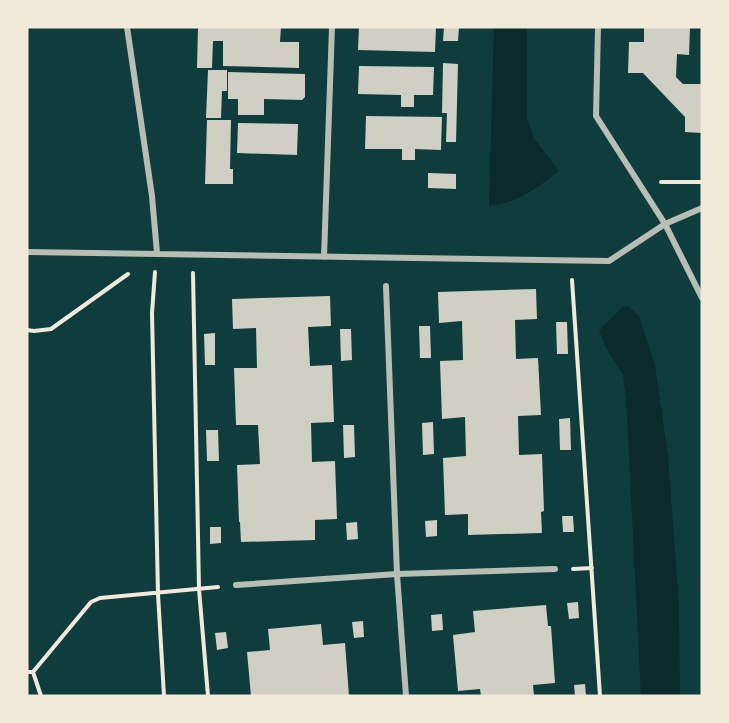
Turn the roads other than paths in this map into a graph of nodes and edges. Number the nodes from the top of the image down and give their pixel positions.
1 (127, 27) edge
2 (332, 27) edge
3 (598, 27) edge
4 (702, 208) edge
5 (665, 224) junction
6 (27, 252) edge
7 (157, 253) junction
8 (324, 257) junction
9 (386, 286) dead end
10 (702, 298) edge
11 (555, 569) dead end
12 (397, 574) junction
13 (236, 585) road end
14 (406, 696) edge

1 - 7 street
2 - 8 street
3 - 5 street
4 - 5 street
5 - 8 street
5 - 10 street
6 - 7 street
7 - 8 street
9 - 12 street
11 - 12 street
12 - 13 street
12 - 14 street

